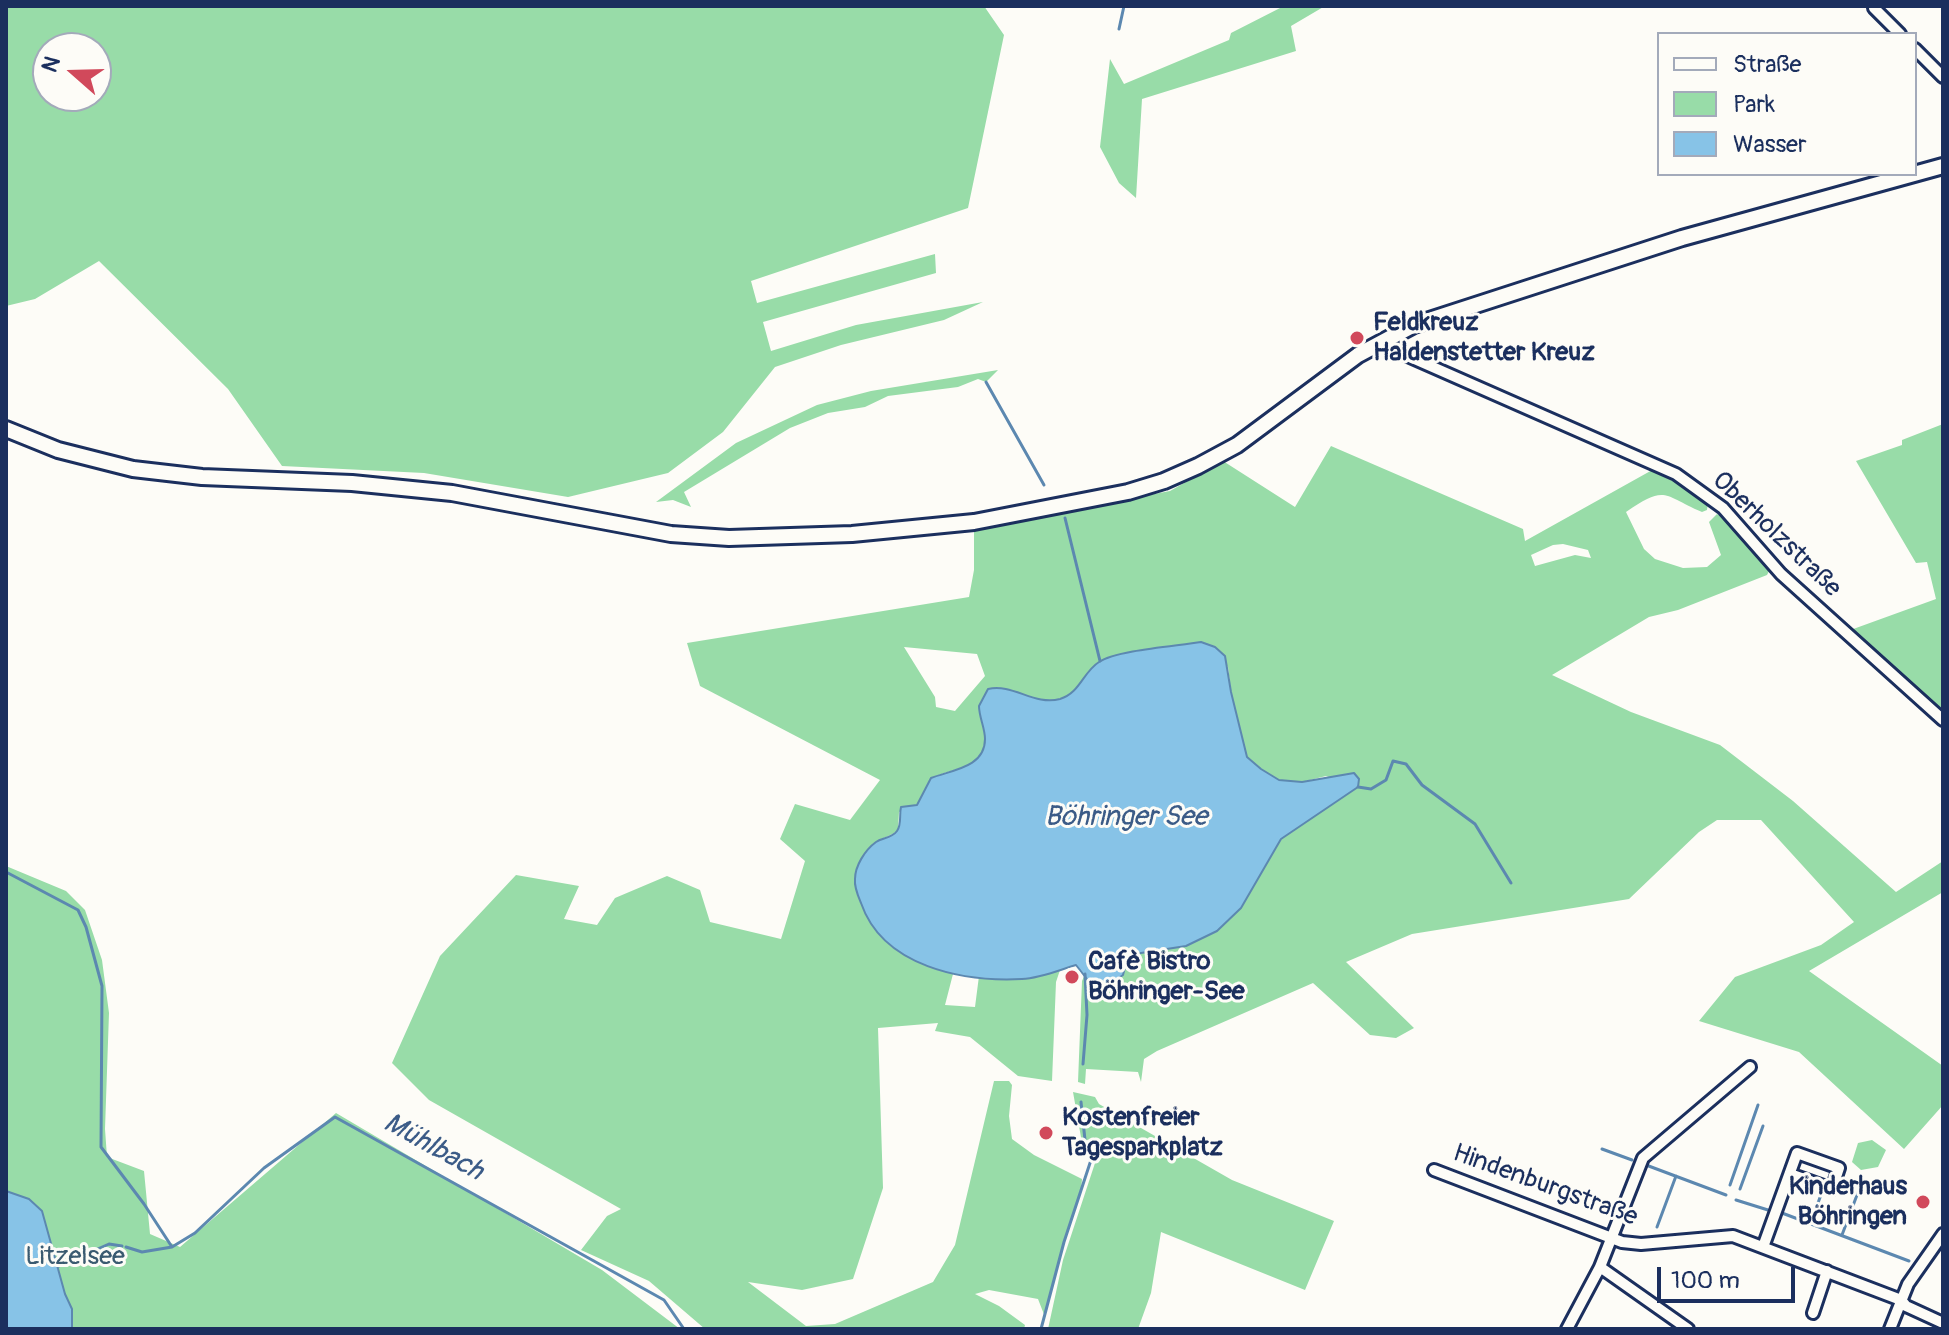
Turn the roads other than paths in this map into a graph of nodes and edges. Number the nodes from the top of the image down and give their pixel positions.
1 (1874, 8) dead end
2 (1898, 32) edge
3 (1917, 51) edge
4 (1943, 77) edge
5 (1943, 166) edge
6 (1917, 174) edge
7 (1908, 176) edge
8 (1377, 343) junction
9 (6, 429) edge
10 (1943, 720) edge
11 (1750, 1067) dead end
12 (1434, 1170) dead end
13 (1790, 1174) junction
14 (1943, 1234) edge
15 (1611, 1239) junction
16 (1763, 1247) junction
17 (1600, 1267) junction
18 (1827, 1271) junction
19 (1901, 1300) junction
20 (1813, 1313) dead end
21 (1943, 1323) edge
22 (1567, 1329) edge
23 (1688, 1329) edge
24 (1890, 1329) edge

1 - 2 street
3 - 4 street
5 - 6 street
7 - 8 street
8 - 9 street
8 - 10 street, Oberholzstraße
11 - 15 street
12 - 15 street, Hindenburgstraße
13 - 13 street
13 - 16 street
14 - 19 street
15 - 16 street, Hindenburgstraße
15 - 17 street
16 - 18 street, Hindenburgstraße
17 - 22 street
17 - 23 street
18 - 19 street, Hindenburgstraße
18 - 20 street
19 - 21 street, Hindenburgstraße
19 - 24 street

